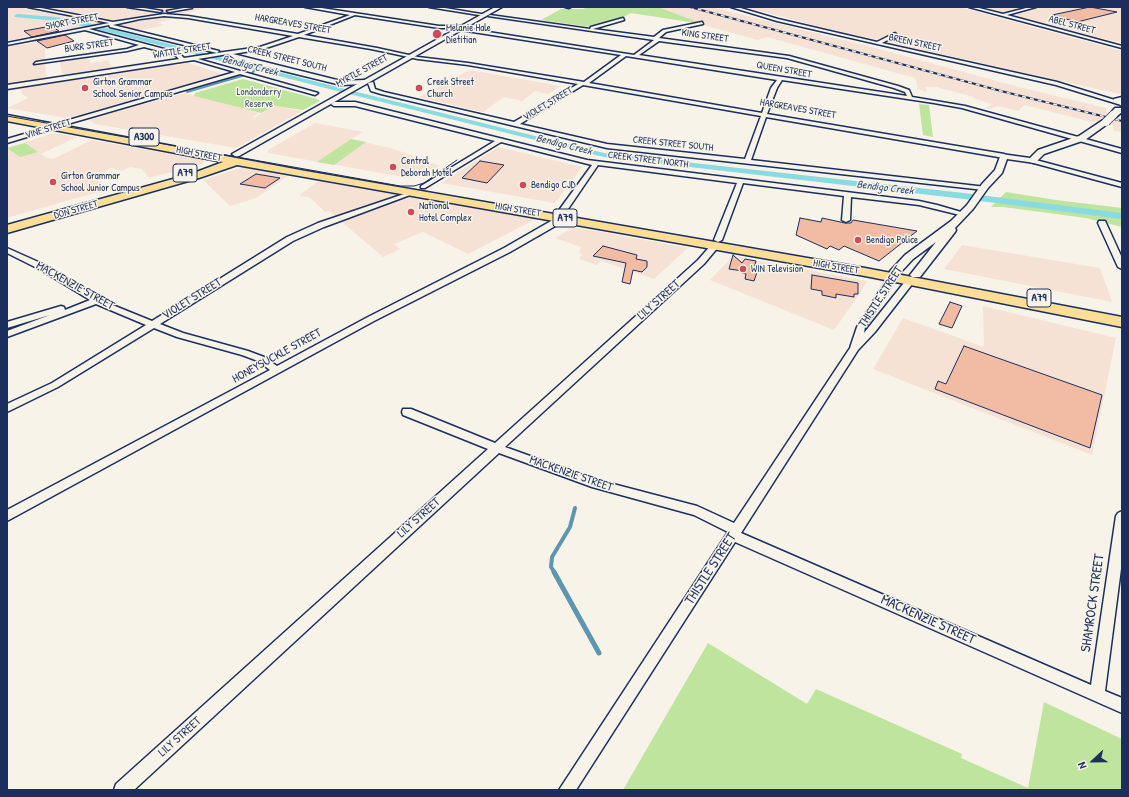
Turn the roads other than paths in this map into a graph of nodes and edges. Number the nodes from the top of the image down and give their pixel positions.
1 (30, 7) edge
2 (61, 7) edge
3 (129, 7) edge
4 (307, 7) edge
5 (431, 7) edge
6 (499, 7) edge
7 (505, 7) edge
8 (733, 7) edge
9 (971, 7) edge
10 (1034, 7) edge
11 (192, 8) edge
12 (50, 10) junction
13 (147, 10) junction
14 (170, 11) junction
15 (56, 12) junction
16 (176, 13) junction
17 (155, 14) junction
18 (356, 14) junction
19 (488, 15) junction
20 (163, 16) junction
21 (1002, 16) junction
22 (188, 17) junction
23 (140, 18) junction
24 (623, 19) dead end
25 (702, 23) dead end
26 (112, 24) junction
27 (439, 27) junction
28 (86, 29) junction
29 (591, 29) junction
30 (462, 30) junction
31 (482, 33) junction
32 (895, 34) dead end
33 (299, 36) junction
34 (657, 39) junction
35 (7, 44) edge
36 (877, 44) junction
37 (145, 45) junction
38 (1122, 47) edge
39 (229, 53) junction
40 (625, 55) junction
41 (417, 56) junction
42 (635, 56) junction
43 (192, 59) junction
44 (182, 60) junction
45 (36, 63) dead end
46 (241, 72) junction
47 (780, 79) junction
48 (368, 83) junction
49 (583, 84) junction
50 (7, 87) edge
51 (315, 93) dead end
52 (343, 97) junction
53 (910, 97) junction
54 (334, 104) junction
55 (1120, 105) edge
56 (7, 114) edge
57 (765, 115) junction
58 (90, 116) junction
59 (7, 118) edge
60 (59, 125) junction
61 (514, 125) junction
62 (78, 126) junction
63 (501, 140) junction
64 (1079, 140) junction
65 (7, 141) edge
66 (1122, 151) edge
67 (1004, 156) junction
68 (236, 157) junction
69 (1032, 161) junction
70 (747, 162) junction
71 (596, 164) junction
72 (741, 181) junction
73 (1122, 185) edge
74 (412, 188) junction
75 (984, 188) junction
76 (848, 194) junction
77 (383, 203) junction
78 (964, 214) junction
79 (560, 215) junction
80 (30, 220) junction
81 (846, 220) dead end
82 (955, 223) junction
83 (1102, 223) dead end
84 (7, 224) edge
85 (7, 229) edge
86 (717, 243) junction
87 (7, 250) edge
88 (1122, 267) edge
89 (894, 274) junction
90 (913, 278) junction
91 (92, 299) junction
92 (1122, 313) edge
93 (1122, 322) edge
94 (152, 324) junction
95 (7, 325) edge
96 (7, 334) edge
97 (855, 348) junction
98 (278, 370) junction
99 (7, 408) edge
100 (407, 412) dead end
101 (496, 448) junction
102 (7, 516) edge
103 (1122, 516) edge
104 (734, 533) junction
105 (1097, 695) junction
106 (1122, 706) edge
107 (122, 790) edge
108 (567, 790) edge

1 - 12 street, CREEK STREET SOUTH
2 - 12 street
2 - 15 street
3 - 13 street
4 - 18 street, QUEEN STREET
5 - 19 street, KING STREET
6 - 19 main road, MYRTLE STREET
7 - 19 main road, MYRTLE STREET
8 - 36 street, BREEN STREET
9 - 21 street, ABEL STREET
10 - 21 street
11 - 14 street
11 - 16 street
12 - 15 street, CREEK STREET SOUTH
13 - 14 street
13 - 17 street
14 - 16 street, HARGREAVES STREET
14 - 17 street, SHORT STREET
15 - 26 street, CREEK STREET SOUTH
16 - 20 street
16 - 22 street, HARGREAVES STREET
17 - 20 street
17 - 23 street, SHORT STREET
18 - 27 street, QUEEN STREET
18 - 33 street, WATTLE STREET
19 - 29 street, KING STREET
19 - 30 main road, MYRTLE STREET
20 - 22 street, HARGREAVES STREET
20 - 23 street, SHORT STREET
21 - 38 street, ABEL STREET
22 - 33 street, HARGREAVES STREET
23 - 26 street, SHORT STREET
24 - 29 street
25 - 34 street
26 - 28 street, SHORT STREET
26 - 39 street, CREEK STREET SOUTH
27 - 30 street, QUEEN STREET
27 - 30 street, QUEEN STREET
28 - 35 street, SHORT STREET
28 - 37 street
29 - 34 street, KING STREET
30 - 31 street, QUEEN STREET
30 - 31 street, QUEEN STREET
30 - 41 main road, MYRTLE STREET
31 - 40 street, QUEEN STREET
32 - 36 street
33 - 39 street, WATTLE STREET
33 - 41 street, HARGREAVES STREET
34 - 42 street
34 - 53 street, KING STREET
36 - 55 street, BREEN STREET
37 - 44 street
37 - 45 street, BURR STREET
39 - 43 street, WATTLE STREET
39 - 48 street, CREEK STREET SOUTH
40 - 42 street, QUEEN STREET
40 - 49 street, VIOLET STREET
41 - 48 main road, MYRTLE STREET
41 - 49 street, HARGREAVES STREET
42 - 47 street, QUEEN STREET
43 - 44 street, WATTLE STREET
43 - 46 street
44 - 50 street, WATTLE STREET
46 - 51 street
46 - 58 street, VINE STREET
47 - 53 street, QUEEN STREET
47 - 57 street
48 - 52 main road, MYRTLE STREET
48 - 61 street, CREEK STREET SOUTH
49 - 57 street, HARGREAVES STREET
49 - 61 street, VIOLET STREET
52 - 54 main road, MYRTLE STREET
52 - 68 main road, MYRTLE STREET
53 - 64 street, QUEEN STREET
54 - 63 street, CREEK STREET NORTH
54 - 68 main road, MYRTLE STREET
55 - 64 main road, bridge
56 - 60 highway, HIGH STREET / A300
57 - 67 street, HARGREAVES STREET
57 - 70 street
58 - 60 street, VINE STREET
58 - 62 street, VINE STREET
59 - 60 highway, HIGH STREET / A300
60 - 62 highway, HIGH STREET / A300
60 - 65 street, VINE STREET
60 - 68 highway, HIGH STREET / A300
61 - 70 street, CREEK STREET SOUTH
62 - 68 highway, HIGH STREET / A300
63 - 71 street, CREEK STREET NORTH
63 - 74 street, VIOLET STREET
64 - 66 street
64 - 69 main road
67 - 69 main road, HARGREAVES STREET
67 - 75 main road, THISTLE STREET
68 - 74 highway, HIGH STREET / A79
68 - 80 highway, DON STREET / A79
69 - 73 street, HARGREAVES STREET
70 - 75 street, CREEK STREET SOUTH
71 - 72 street, CREEK STREET NORTH
71 - 79 street, HONEYSUCKLE STREET
72 - 76 street, CREEK STREET NORTH
72 - 86 street, LILY STREET
74 - 77 street, VIOLET STREET
74 - 77 street, VIOLET STREET
74 - 79 highway, HIGH STREET / A79
75 - 78 main road, THISTLE STREET
76 - 78 street, CREEK STREET NORTH
76 - 81 street
77 - 94 street, VIOLET STREET
78 - 82 main road, THISTLE STREET
79 - 86 highway, HIGH STREET / A79
79 - 98 street, HONEYSUCKLE STREET
80 - 84 highway, DON STREET / A79
80 - 85 highway, DON STREET / A79
82 - 89 main road, THISTLE STREET
82 - 90 main road, THISTLE STREET
83 - 88 street
86 - 89 highway, HIGH STREET / A79
86 - 101 street, LILY STREET
87 - 91 street, MACKENZIE STREET
89 - 90 highway, HIGH STREET / A79
89 - 97 street, THISTLE STREET
90 - 92 highway, HIGH STREET / A79
90 - 93 highway, HIGH STREET / A79
90 - 97 street, THISTLE STREET
91 - 94 street, MACKENZIE STREET
91 - 95 street
91 - 96 street
94 - 98 street, MACKENZIE STREET
94 - 99 street, VIOLET STREET
97 - 104 street, THISTLE STREET
98 - 102 street, HONEYSUCKLE STREET
100 - 101 street, MACKENZIE STREET
101 - 104 street, MACKENZIE STREET
101 - 107 street, LILY STREET
103 - 105 street, SHAMROCK STREET
104 - 105 street, MACKENZIE STREET
104 - 108 street, THISTLE STREET
105 - 106 street, MACKENZIE STREET

